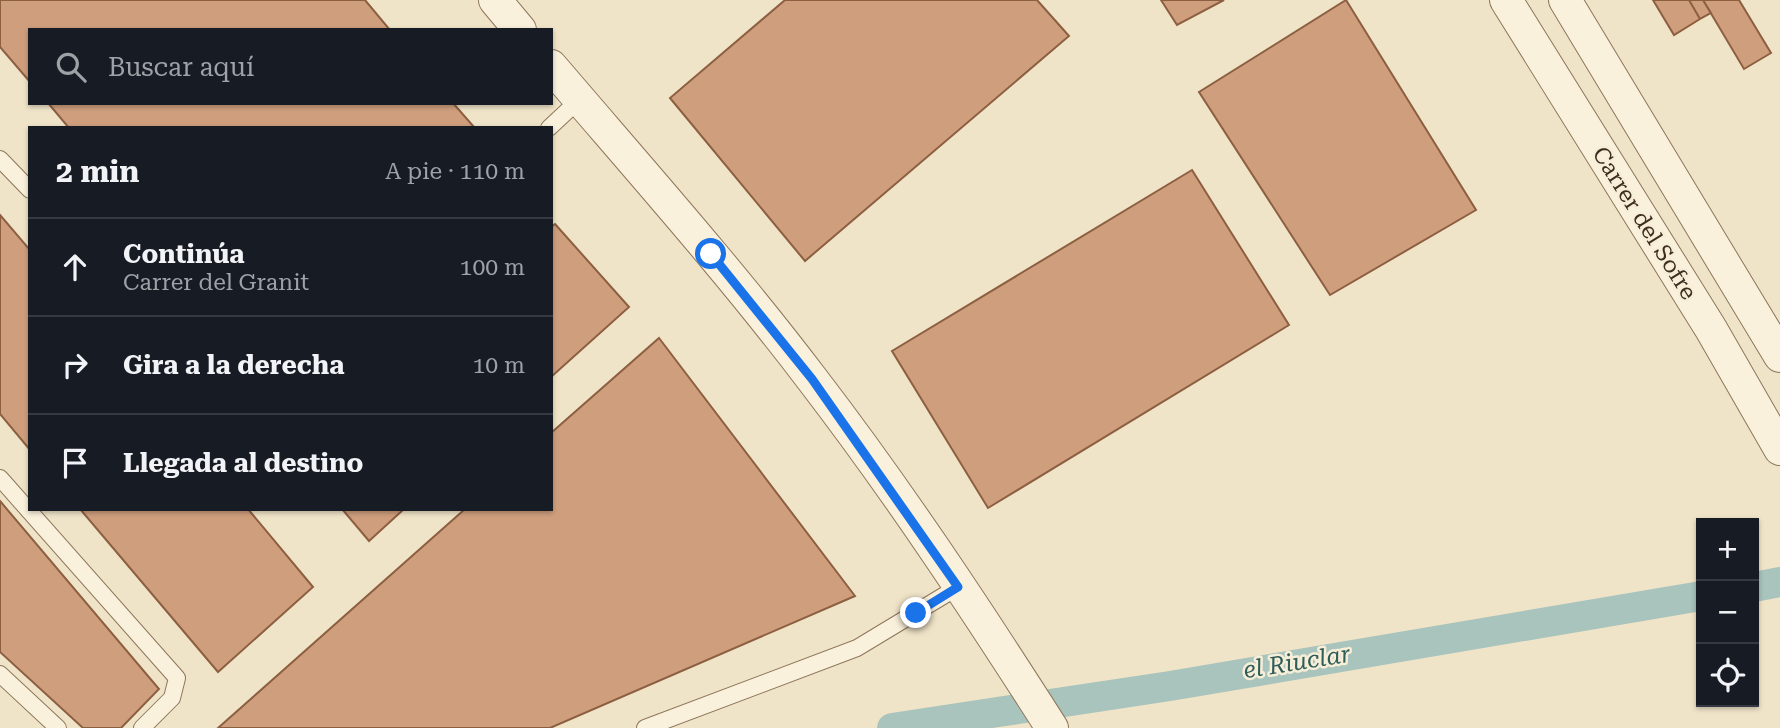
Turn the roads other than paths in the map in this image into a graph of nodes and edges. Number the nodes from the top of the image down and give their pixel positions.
1 (495, 0) edge
2 (1506, 0) edge
3 (1565, 0) edge
4 (518, 28) edge
5 (553, 68) edge
6 (580, 99) junction
7 (551, 126) edge
8 (0, 159) edge
9 (28, 188) edge
10 (1780, 356) edge
11 (1780, 449) edge
12 (0, 478) edge
13 (28, 510) edge
14 (29, 511) edge
15 (958, 587) junction
16 (0, 674) edge
17 (58, 728) edge
18 (142, 728) edge
19 (645, 728) edge
20 (1052, 728) edge

1 - 4 street
2 - 11 street, Carrer del Sofre
3 - 10 street, Carrer del Sofre
5 - 6 street
6 - 7 lane
6 - 15 street
8 - 9 lane
12 - 13 lane
14 - 18 lane
15 - 19 lane
15 - 20 street
16 - 17 lane

